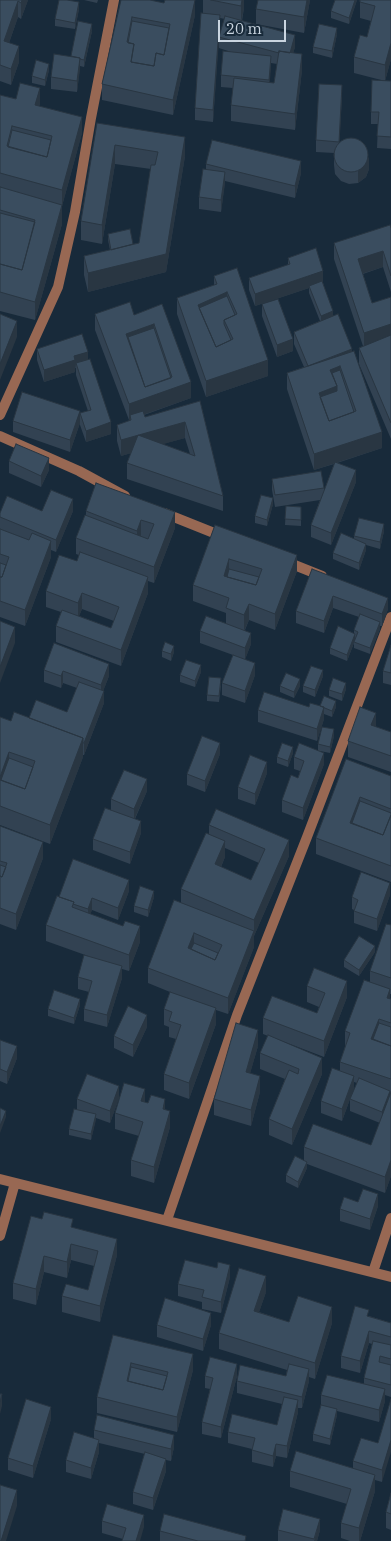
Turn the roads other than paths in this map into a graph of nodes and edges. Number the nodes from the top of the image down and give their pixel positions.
1 (114, 0) edge
2 (0, 415) edge
3 (0, 436) edge
4 (137, 502) edge
5 (155, 509) edge
6 (229, 539) edge
7 (275, 558) edge
8 (329, 578) edge
9 (391, 618) edge
10 (0, 1179) edge
11 (15, 1182) junction
12 (391, 1218) edge
13 (167, 1220) junction
14 (0, 1236) edge
15 (373, 1272) junction
16 (391, 1278) edge

1 - 2 street
3 - 4 street
5 - 6 street
7 - 8 street
9 - 13 street
10 - 11 street
11 - 13 street
11 - 14 street
12 - 15 street
13 - 15 street
15 - 16 street

